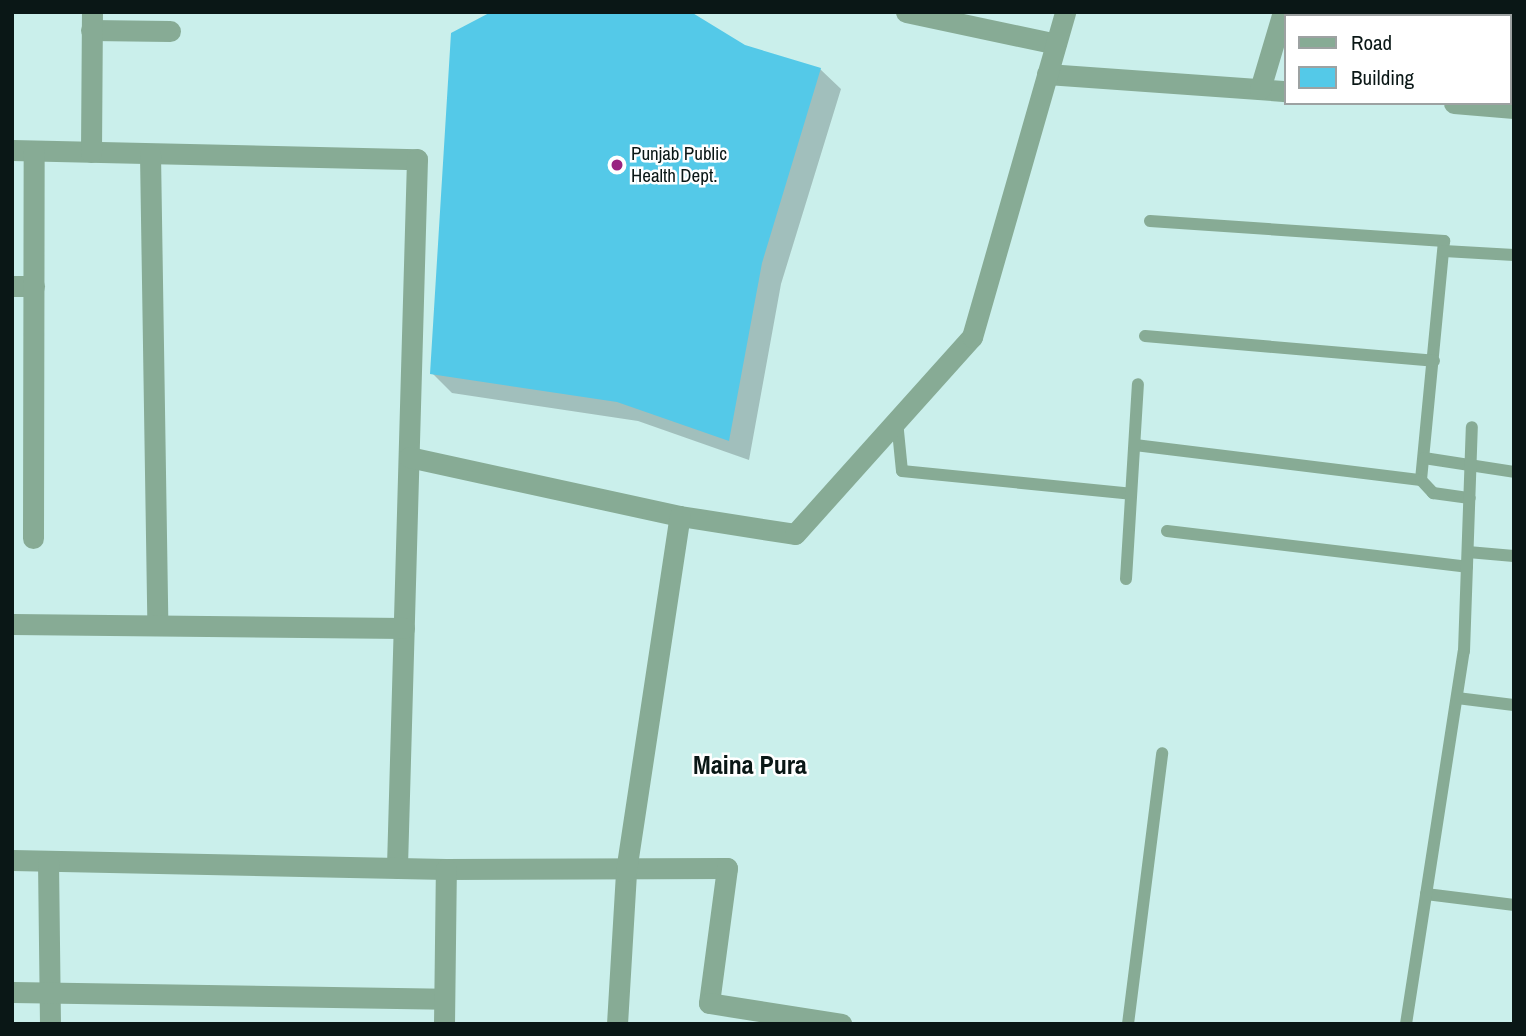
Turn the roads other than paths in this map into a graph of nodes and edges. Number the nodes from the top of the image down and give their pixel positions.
1 (906, 12) edge
2 (1065, 12) edge
3 (1283, 12) edge
4 (91, 21) edge
5 (170, 31) dead end
6 (1056, 44) junction
7 (1047, 74) junction
8 (1260, 89) junction
9 (1284, 91) edge
10 (1484, 105) edge
11 (1514, 107) edge
12 (12, 150) edge
13 (34, 151) junction
14 (91, 152) junction
15 (150, 154) junction
16 (1150, 221) dead end
17 (1444, 251) junction
18 (1514, 255) edge
19 (12, 286) edge
20 (34, 286) junction
21 (1145, 336) dead end
22 (1434, 361) junction
23 (1138, 384) dead end
24 (897, 421) junction
25 (1472, 427) dead end
26 (1135, 445) junction
27 (409, 457) junction
28 (1423, 458) junction
29 (1471, 464) junction
30 (1514, 472) edge
31 (1421, 480) junction
32 (1131, 494) junction
33 (1470, 498) junction
34 (680, 516) junction
35 (1167, 531) dead end
36 (33, 538) dead end
37 (1468, 552) junction
38 (1514, 556) edge
39 (1467, 567) junction
40 (1126, 579) dead end
41 (12, 624) edge
42 (157, 625) junction
43 (404, 628) junction
44 (1457, 698) junction
45 (1514, 705) edge
46 (1162, 752) dead end
47 (12, 860) edge
48 (48, 861) junction
49 (397, 868) junction
50 (446, 869) junction
51 (626, 871) junction
52 (1426, 894) junction
53 (1514, 905) edge
54 (12, 992) edge
55 (50, 993) junction
56 (444, 999) junction
57 (735, 1015) edge
58 (50, 1024) edge
59 (444, 1024) edge
60 (617, 1024) edge
61 (841, 1024) edge
62 (1128, 1024) edge
63 (1406, 1024) edge

1 - 6 street
2 - 6 street
3 - 8 street
4 - 5 street
4 - 14 street
6 - 7 street
7 - 8 street
7 - 24 street
8 - 9 street
10 - 11 street
12 - 13 street
13 - 14 street
13 - 20 street
14 - 15 street
15 - 27 street
15 - 42 street
16 - 17 lane
17 - 18 lane
17 - 22 lane
19 - 20 street
20 - 36 street
21 - 22 lane
22 - 28 lane
23 - 26 lane
24 - 32 lane
24 - 34 street
25 - 29 lane
26 - 31 lane
26 - 32 lane
27 - 34 street
27 - 43 street
28 - 29 lane
28 - 31 lane
29 - 30 lane
29 - 33 lane
31 - 33 lane
32 - 40 lane
33 - 37 lane
34 - 51 street
35 - 39 lane
37 - 38 lane
37 - 39 lane
39 - 44 lane
41 - 42 street
42 - 43 street
43 - 49 street
44 - 45 lane
44 - 52 lane
46 - 62 lane
47 - 48 street
48 - 49 street
48 - 55 street
49 - 50 street
50 - 51 street
50 - 56 street
51 - 57 street
51 - 60 street
52 - 53 lane
52 - 63 lane
54 - 55 street
55 - 56 street
55 - 58 street
56 - 59 street
57 - 61 street

